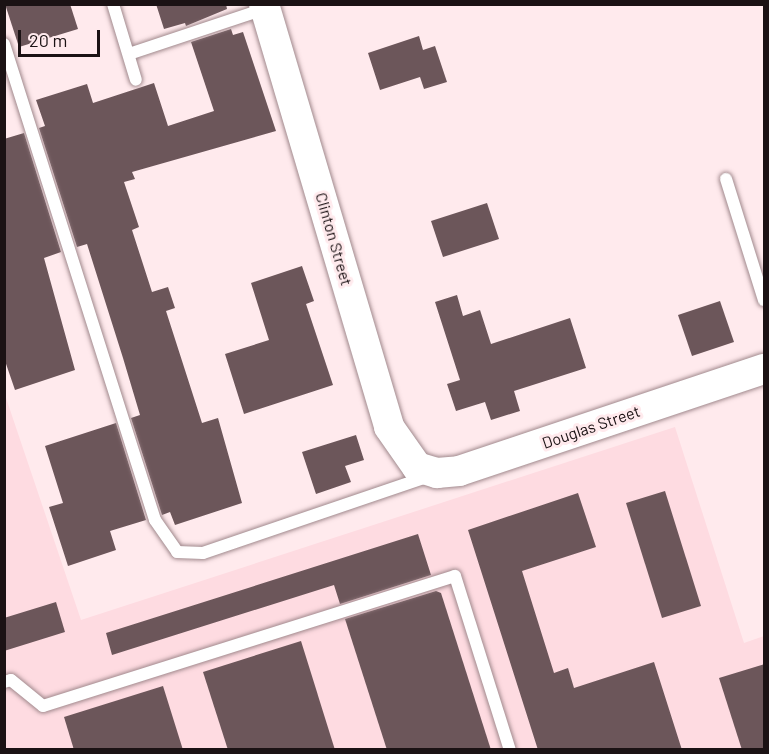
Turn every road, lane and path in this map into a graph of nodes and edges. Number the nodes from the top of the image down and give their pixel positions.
1 (113, 4) edge
2 (265, 7) edge
3 (4, 44) edge
4 (129, 54) junction
5 (136, 80) dead end
6 (726, 179) dead end
7 (765, 300) edge
8 (765, 369) edge
9 (427, 470) junction
10 (4, 682) edge
11 (510, 750) edge

1 - 4 lane
2 - 4 lane
2 - 9 street, Clinton Street
3 - 9 lane
4 - 5 lane
6 - 7 lane
8 - 9 street, Douglas Street
10 - 11 lane

